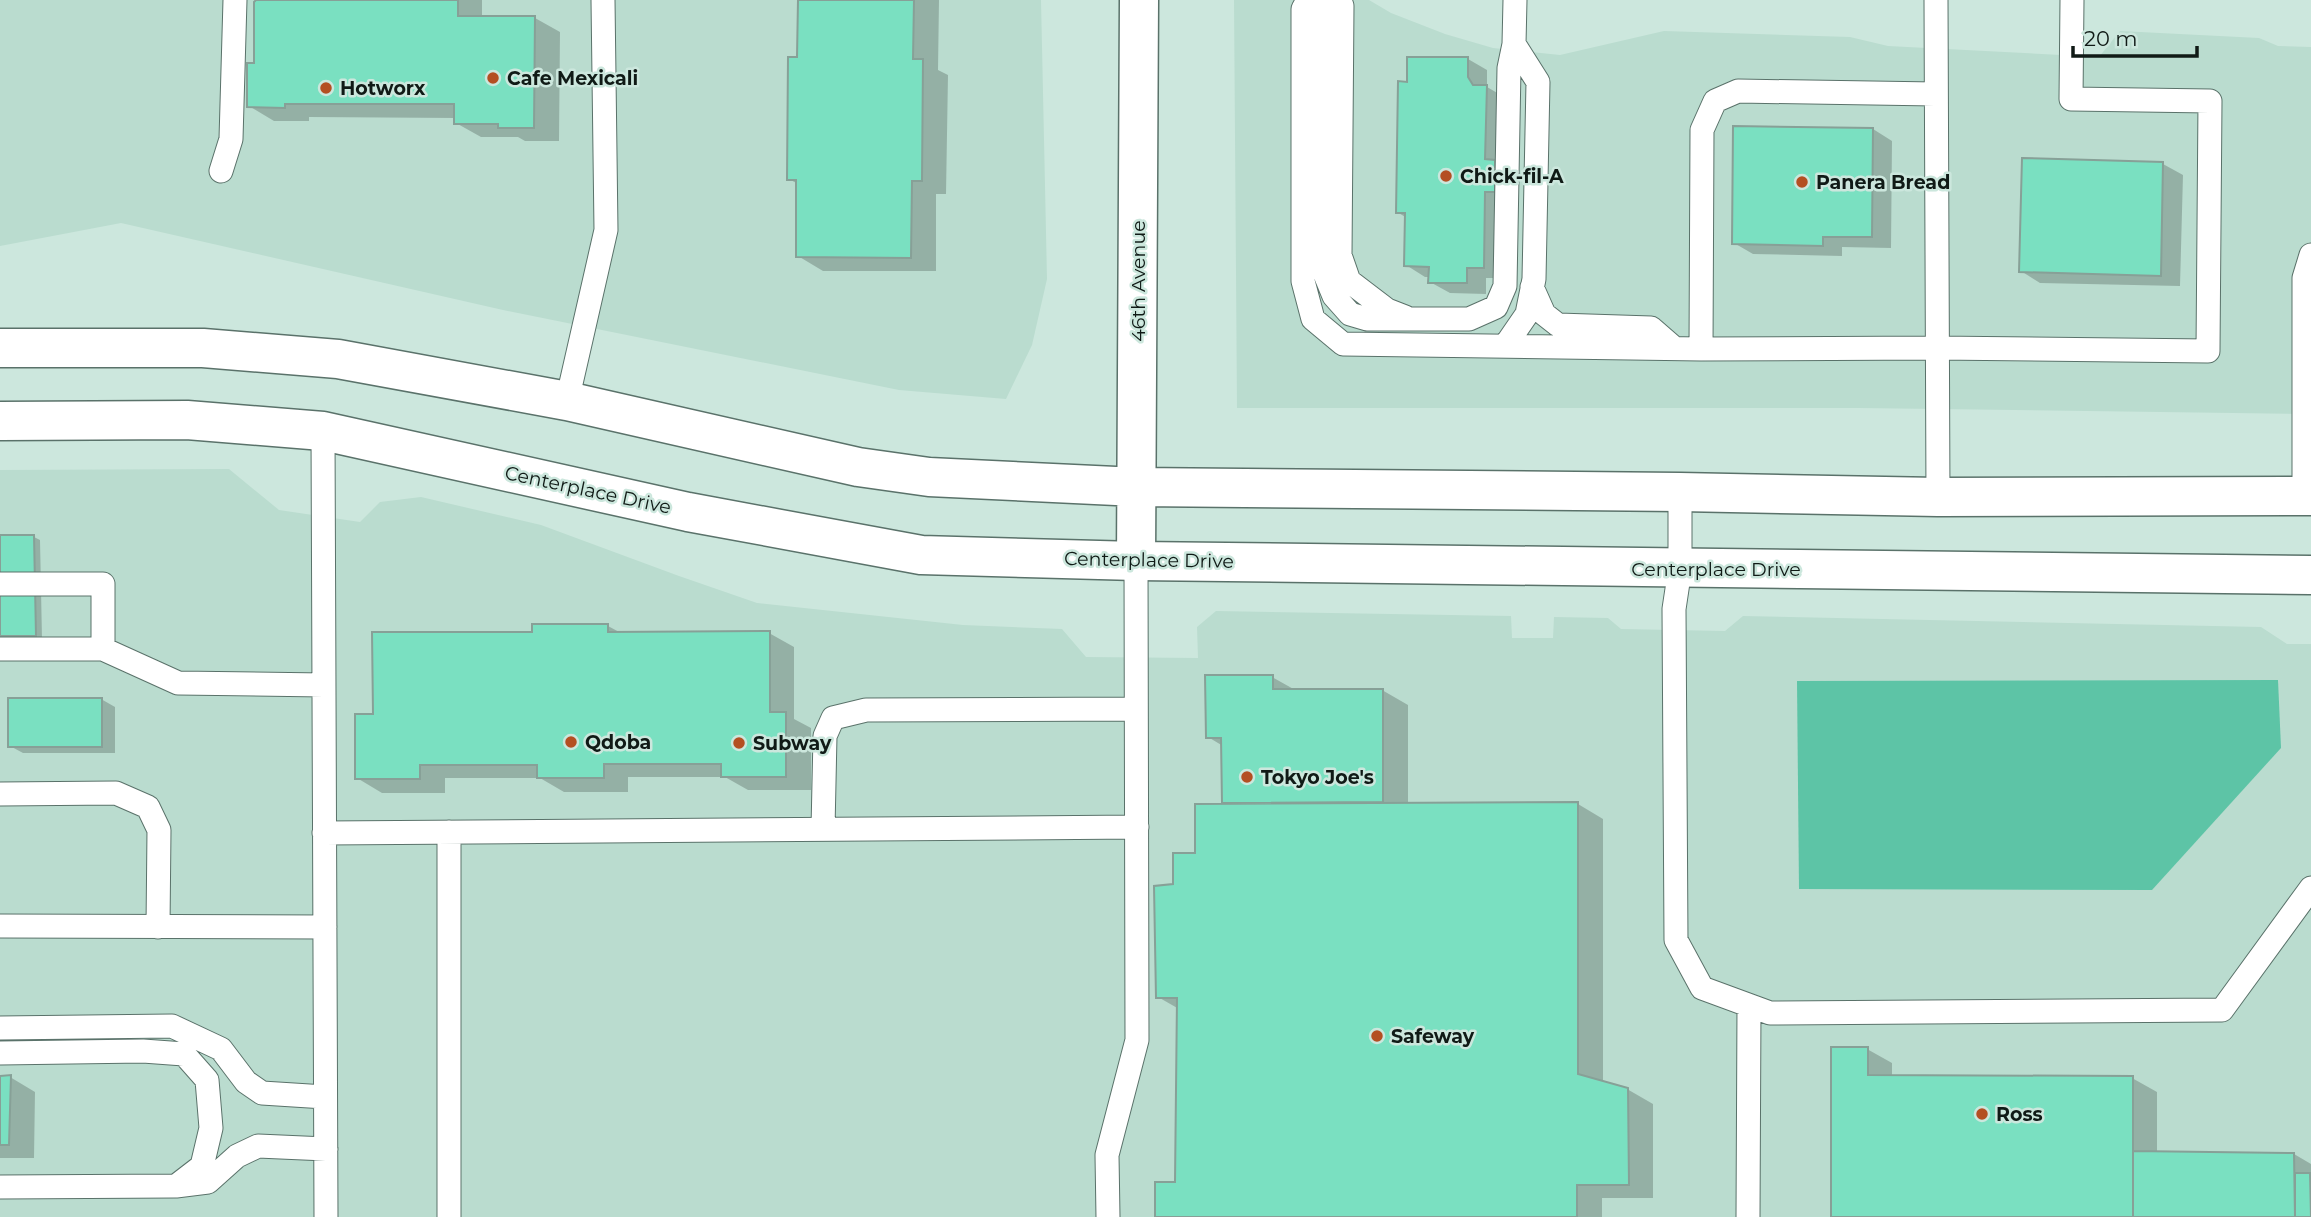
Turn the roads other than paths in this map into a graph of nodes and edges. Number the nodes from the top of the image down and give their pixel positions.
1 (235, 0) edge
2 (603, 0) edge
3 (1139, 0) edge
4 (1308, 0) edge
5 (1320, 0) edge
6 (1340, 0) edge
7 (1515, 0) edge
8 (1936, 0) edge
9 (2072, 0) edge
10 (1514, 44) junction
11 (1935, 94) junction
12 (221, 171) dead end
13 (2311, 255) edge
14 (1532, 287) junction
15 (1411, 319) junction
16 (1505, 346) junction
17 (0, 348) edge
18 (1674, 348) junction
19 (1936, 348) junction
20 (1701, 349) junction
21 (567, 401) junction
22 (0, 421) edge
23 (323, 431) junction
24 (1137, 488) junction
25 (1680, 492) junction
26 (2307, 496) edge
27 (1938, 497) junction
28 (1136, 561) junction
29 (1680, 569) junction
30 (2311, 575) edge
31 (0, 584) edge
32 (0, 649) edge
33 (103, 649) junction
34 (324, 685) junction
35 (1136, 709) junction
36 (0, 794) edge
37 (1137, 827) junction
38 (823, 829) junction
39 (449, 832) junction
40 (324, 833) junction
41 (2311, 888) edge
42 (0, 926) edge
43 (158, 926) junction
44 (325, 927) junction
45 (1749, 1006) junction
46 (0, 1028) edge
47 (0, 1053) edge
48 (325, 1097) junction
49 (326, 1149) junction
50 (176, 1186) junction
51 (0, 1187) edge
52 (326, 1217) edge
53 (449, 1217) edge
54 (1108, 1217) edge
55 (1748, 1217) edge

1 - 12 lane
2 - 21 lane
3 - 24 street, 46th Avenue
4 - 16 lane
5 - 15 lane
6 - 15 lane
7 - 10 lane
8 - 11 lane
9 - 19 lane
10 - 14 lane
10 - 15 lane
11 - 19 lane
11 - 20 lane
13 - 26 lane
14 - 16 lane
14 - 18 lane
16 - 18 lane
17 - 21 street
18 - 20 lane
19 - 20 lane
19 - 27 lane
21 - 24 street
22 - 23 street, Centerplace Drive
23 - 28 street, Centerplace Drive
23 - 34 lane
24 - 25 street
24 - 28 street, 46th Avenue
25 - 27 street
25 - 29 lane
26 - 27 street
28 - 29 street, Centerplace Drive
28 - 35 lane
29 - 30 street, Centerplace Drive
29 - 45 lane
31 - 33 lane
32 - 33 lane
33 - 34 lane
34 - 40 lane
35 - 37 lane
35 - 38 lane
36 - 43 lane
37 - 38 lane
37 - 54 lane
38 - 39 lane
39 - 40 lane
39 - 53 lane
40 - 44 lane
41 - 45 lane
42 - 43 lane
43 - 44 lane
44 - 48 lane
45 - 55 lane
46 - 48 lane
47 - 50 lane
48 - 49 lane
49 - 50 lane
49 - 52 lane
50 - 51 lane

